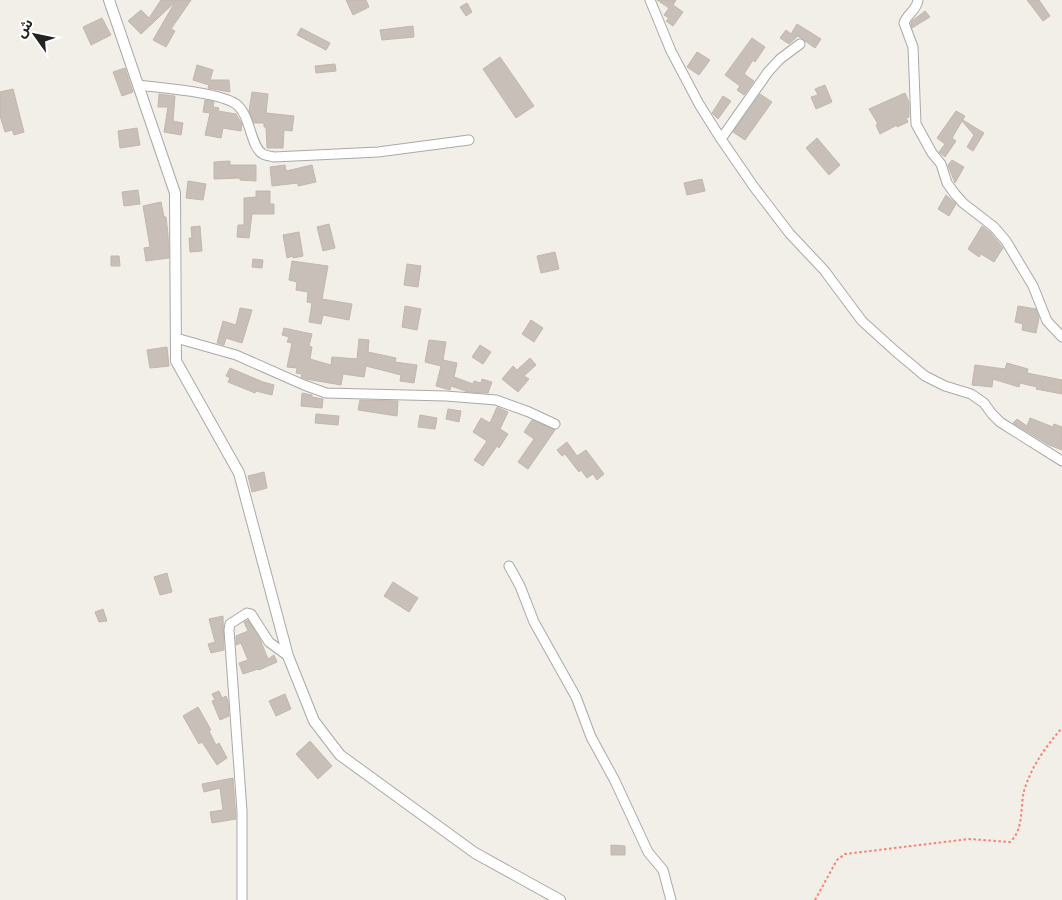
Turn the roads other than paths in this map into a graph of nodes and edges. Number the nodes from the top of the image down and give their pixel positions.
1 (109, 0) edge
2 (650, 0) edge
3 (918, 0) edge
4 (800, 44) dead end
5 (138, 85) junction
6 (721, 139) junction
7 (469, 140) dead end
8 (1062, 336) edge
9 (176, 338) junction
10 (555, 424) dead end
11 (1062, 461) edge
12 (509, 566) dead end
13 (288, 656) junction
14 (242, 900) edge
15 (560, 900) edge
16 (671, 900) edge

1 - 5 street
2 - 6 street
3 - 8 street
4 - 6 street
5 - 7 street
5 - 9 street
6 - 11 street
9 - 10 street
9 - 13 street
12 - 16 street
13 - 14 street
13 - 15 street

